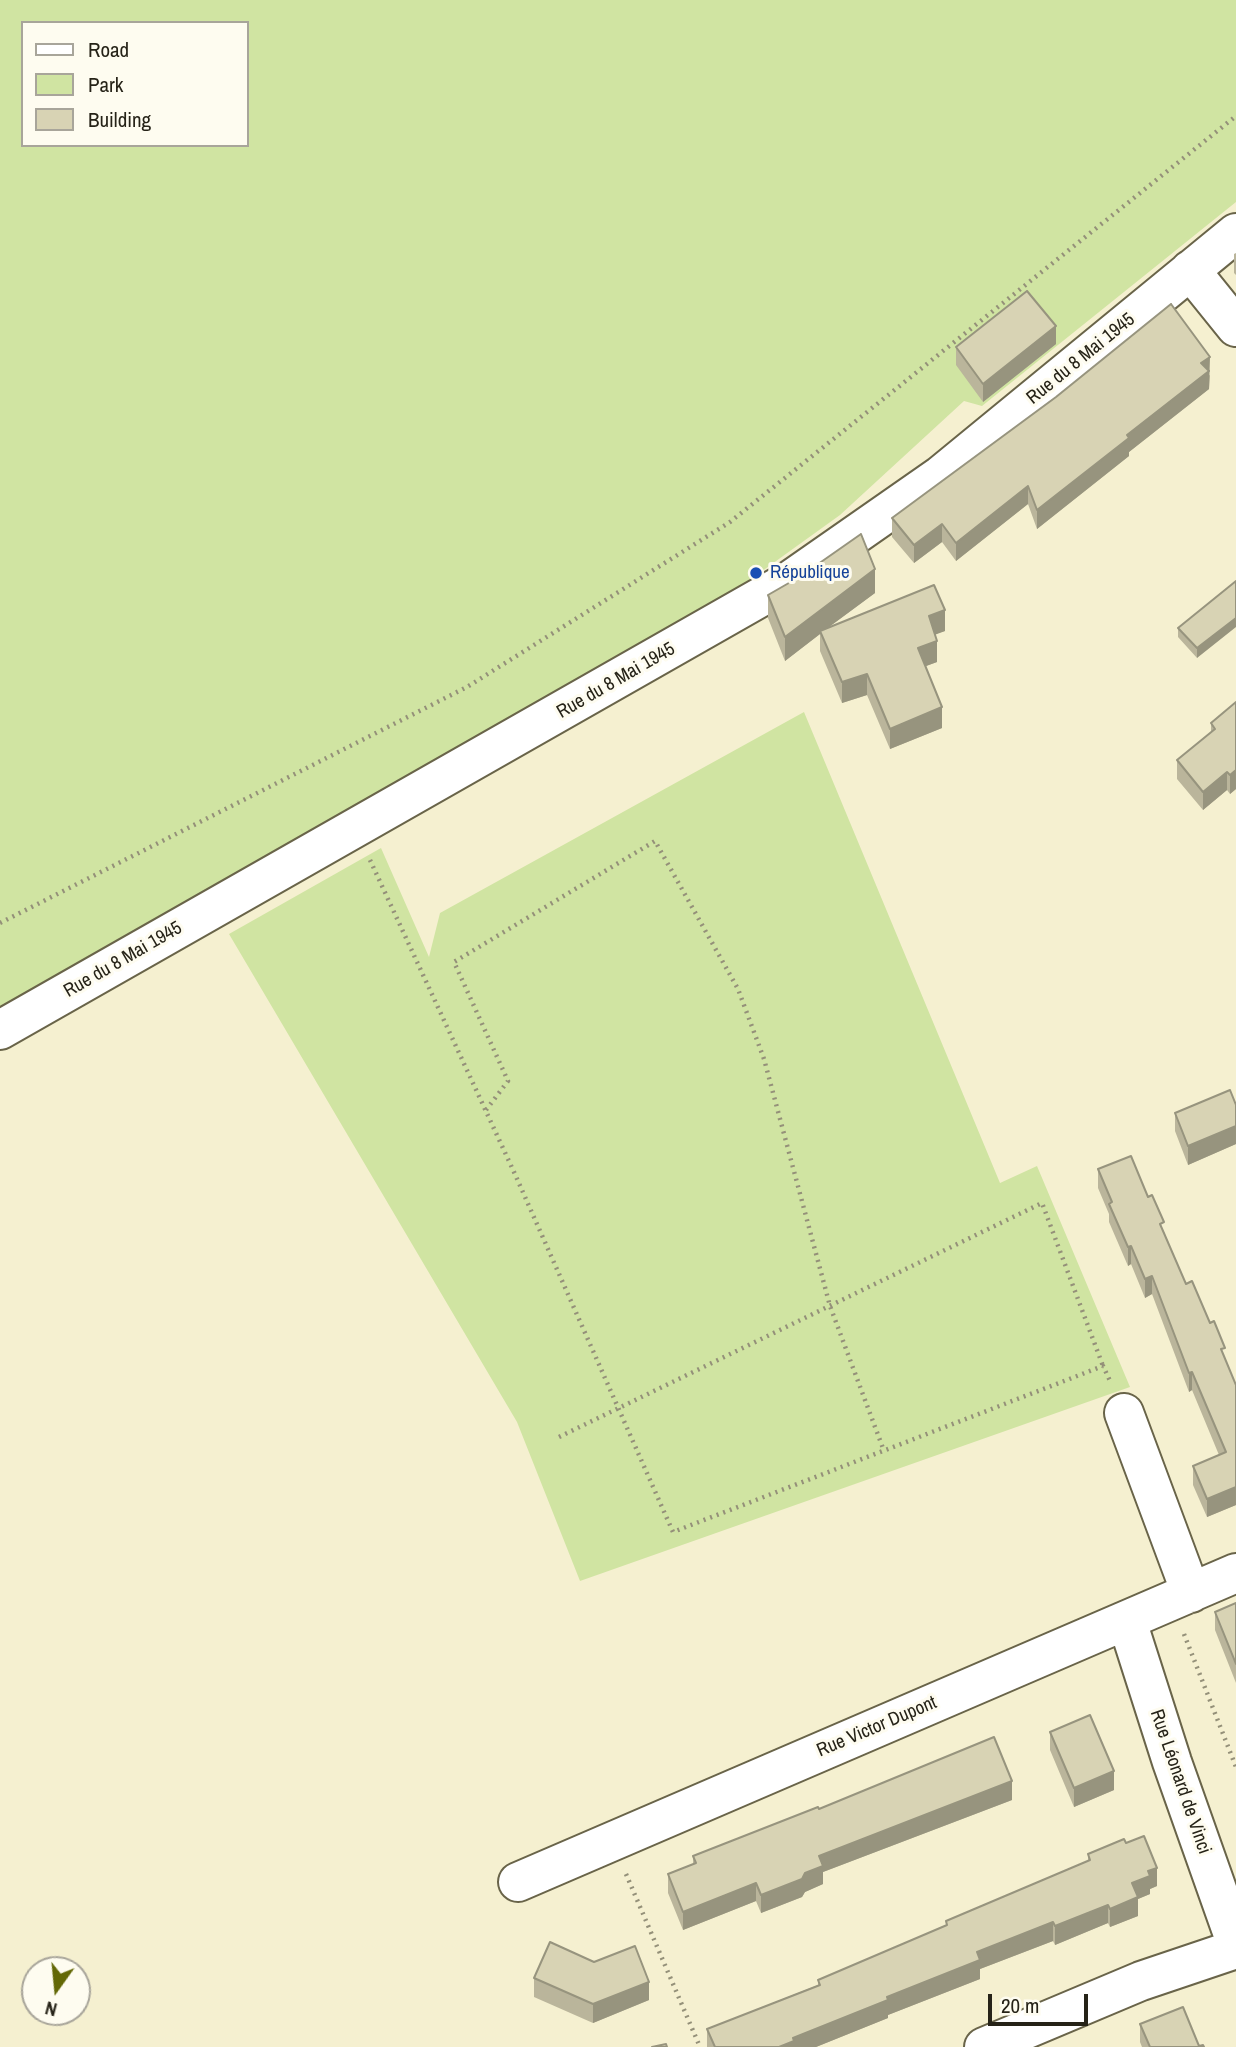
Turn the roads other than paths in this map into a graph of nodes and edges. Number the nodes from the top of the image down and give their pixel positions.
1 (1236, 233) edge
2 (1191, 270) junction
3 (1236, 327) edge
4 (0, 1030) edge
5 (1124, 1413) road end
6 (1236, 1573) edge
7 (1181, 1597) junction
8 (1127, 1621) junction
9 (518, 1882) dead end
10 (1236, 1943) edge
11 (1236, 1949) edge
12 (984, 2047) edge

1 - 2 street, Rue du 8 Mai 1945
2 - 3 street
2 - 4 street, Rue du 8 Mai 1945
5 - 7 street
6 - 7 street, Rue Victor Dupont
7 - 8 street, Rue Victor Dupont
8 - 9 street, Rue Victor Dupont
8 - 10 street, Rue Léonard de Vinci
11 - 12 street

